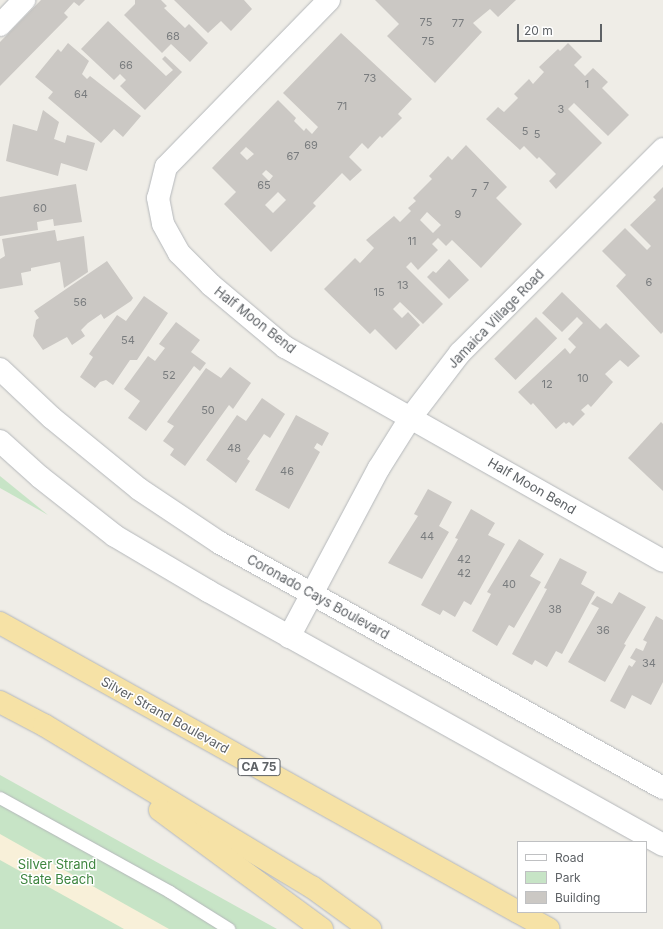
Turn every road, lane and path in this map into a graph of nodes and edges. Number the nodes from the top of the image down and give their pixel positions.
1 (24, 0) edge
2 (329, 0) edge
3 (0, 25) edge
4 (663, 149) edge
5 (0, 369) edge
6 (411, 417) junction
7 (0, 441) edge
8 (663, 561) edge
9 (311, 593) junction
10 (0, 623) edge
11 (290, 637) junction
12 (0, 702) edge
13 (44, 725) junction
14 (663, 788) edge
15 (0, 798) edge
16 (663, 845) edge
17 (517, 911) edge
18 (520, 913) edge
19 (229, 929) edge
20 (322, 929) edge
21 (370, 929) edge
22 (549, 929) edge

1 - 3 street
2 - 6 street, Half Moon Bend
4 - 6 street, Jamaica Village Road
5 - 9 street, Coronado Cays Boulevard
6 - 8 street, Half Moon Bend
6 - 9 street, Jamaica Village Road
7 - 11 street
9 - 11 street, Jamaica Village Road
9 - 14 street, Coronado Cays Boulevard
10 - 17 highway, Silver Strand Boulevard / CA 75
11 - 16 street
12 - 13 highway
13 - 20 highway
13 - 21 highway
15 - 19 lane
18 - 22 highway, Silver Strand Boulevard / CA 75

